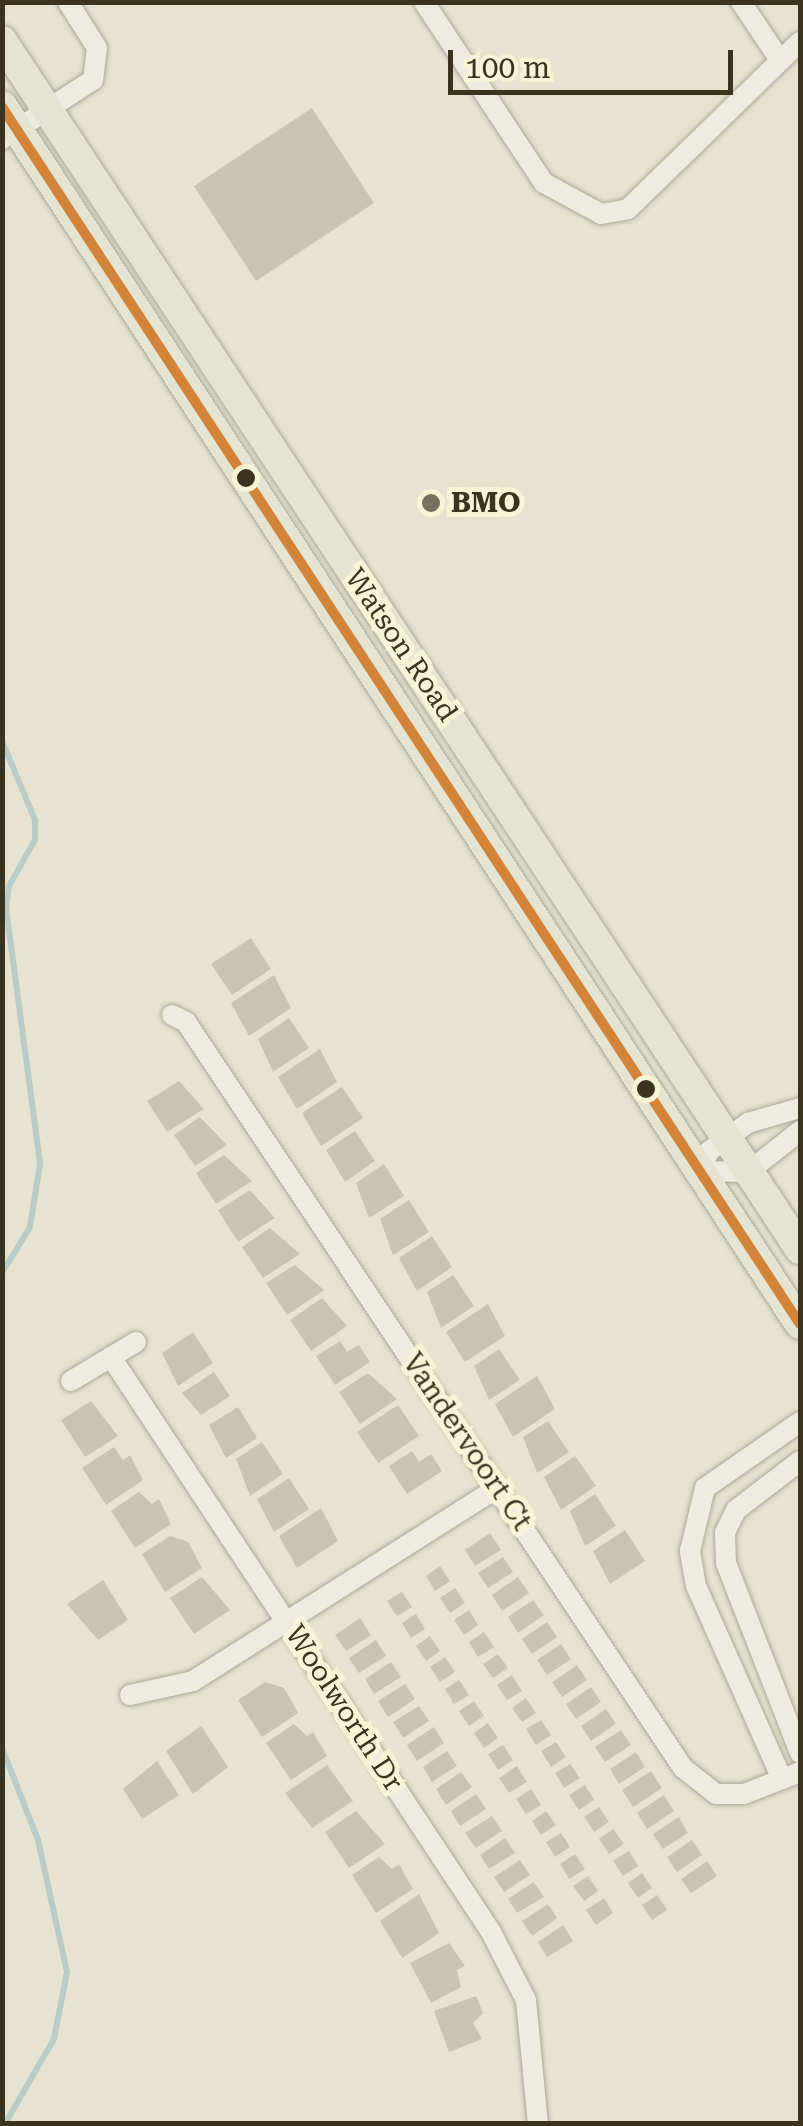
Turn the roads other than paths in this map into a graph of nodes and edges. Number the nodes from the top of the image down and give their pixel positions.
1 (68, 2) edge
2 (424, 2) edge
3 (741, 2) edge
4 (2, 41) edge
5 (800, 42) edge
6 (780, 60) junction
7 (49, 112) junction
8 (8, 124) edge
9 (172, 1015) dead end
10 (800, 1108) edge
11 (800, 1131) edge
12 (726, 1138) junction
13 (700, 1171) junction
14 (748, 1172) junction
15 (800, 1249) edge
16 (800, 1324) edge
17 (136, 1342) dead end
18 (111, 1358) junction
19 (70, 1381) dead end
20 (800, 1422) edge
21 (800, 1461) edge
22 (497, 1488) junction
23 (288, 1622) junction
24 (130, 1696) dead end
25 (800, 1754) edge
26 (791, 1776) edge
27 (538, 2124) edge

1 - 7 street
2 - 6 street
3 - 6 street
4 - 7 main road, Watson Road
5 - 6 street
7 - 8 street
7 - 12 main road, Watson Road
8 - 13 main road, Watson Road
9 - 22 street, Vandervoort Ct
10 - 12 street
11 - 14 street
12 - 13 street
12 - 14 main road, Watson Road
13 - 14 street
13 - 16 main road, Watson Road
14 - 15 main road, Watson Road
17 - 18 street
18 - 19 street
18 - 23 street, Woolworth Dr
20 - 26 street
21 - 25 street
22 - 23 street
22 - 26 street, Vandervoort Ct
23 - 24 street
23 - 27 street, Woolworth Dr

